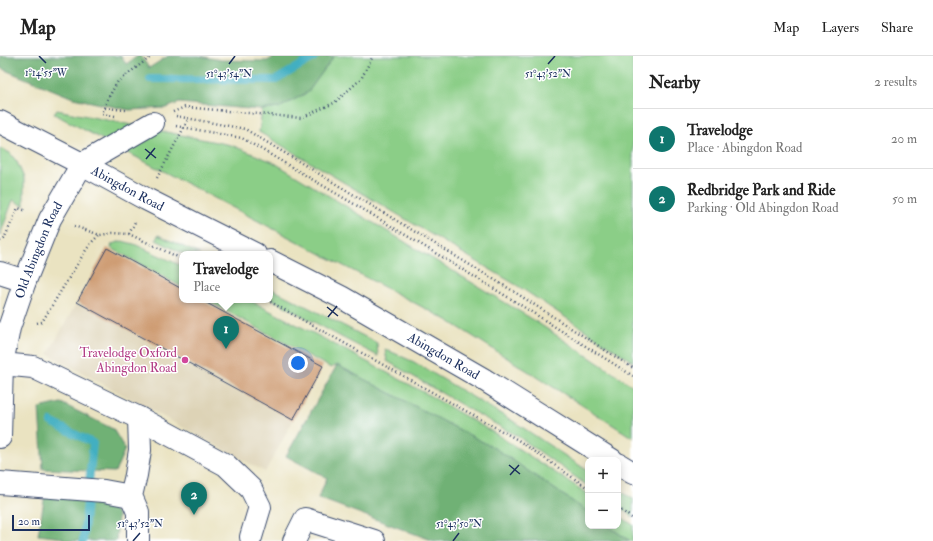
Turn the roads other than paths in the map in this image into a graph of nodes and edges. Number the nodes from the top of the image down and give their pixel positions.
1 (0, 122) edge
2 (153, 123) road end
3 (82, 164) junction
4 (249, 251) edge
5 (273, 263) edge
6 (0, 273) edge
7 (25, 282) junction
8 (2, 364) junction
9 (139, 418) junction
10 (0, 437) edge
11 (607, 457) edge
12 (621, 466) edge
13 (633, 473) edge
14 (0, 483) edge
15 (131, 496) junction
16 (252, 537) dead end
17 (296, 537) edge
18 (138, 541) edge
19 (374, 541) edge

1 - 3 main road, Abingdon Road
2 - 3 main road
3 - 4 main road, Abingdon Road
3 - 7 main road, Old Abingdon Road
5 - 11 main road, Abingdon Road
6 - 7 main road
7 - 8 main road, Old Abingdon Road
8 - 9 main road
8 - 10 main road, Old Abingdon Road
9 - 15 main road
9 - 16 main road
12 - 13 main road
14 - 15 main road
15 - 18 main road
17 - 19 main road

